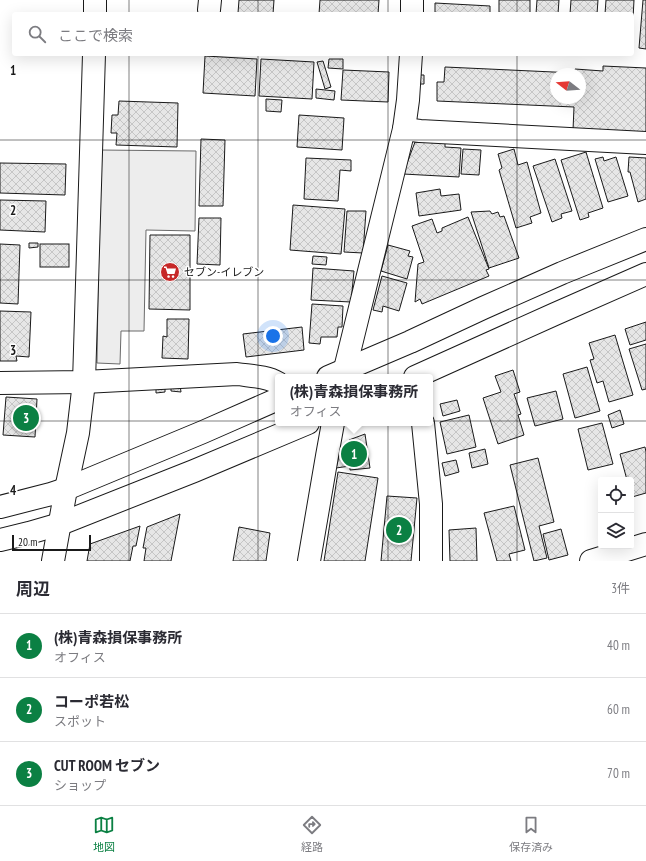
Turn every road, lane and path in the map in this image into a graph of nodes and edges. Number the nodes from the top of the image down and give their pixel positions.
1 (96, 0) edge
2 (412, 0) edge
3 (95, 12) edge
4 (412, 12) edge
5 (94, 56) edge
6 (411, 56) edge
7 (404, 129) junction
8 (646, 143) edge
9 (646, 239) edge
10 (646, 274) edge
11 (339, 374) edge
12 (341, 374) edge
13 (423, 374) edge
14 (275, 381) edge
15 (84, 382) junction
16 (0, 383) edge
17 (275, 400) edge
18 (301, 426) edge
19 (332, 426) edge
20 (424, 426) edge
21 (66, 489) junction
22 (0, 507) edge
23 (60, 524) junction
24 (0, 540) edge
25 (646, 544) edge
26 (54, 561) edge
27 (309, 561) edge
28 (431, 561) edge
29 (591, 561) edge

1 - 3 street
2 - 4 street
5 - 15 street
6 - 7 street
7 - 8 street
7 - 11 street
9 - 12 street
10 - 13 street
14 - 15 street
15 - 16 street
15 - 21 street
17 - 21 street
18 - 23 street
19 - 27 street
20 - 28 street
21 - 22 street
21 - 23 street
23 - 24 street
23 - 26 street
25 - 29 street

